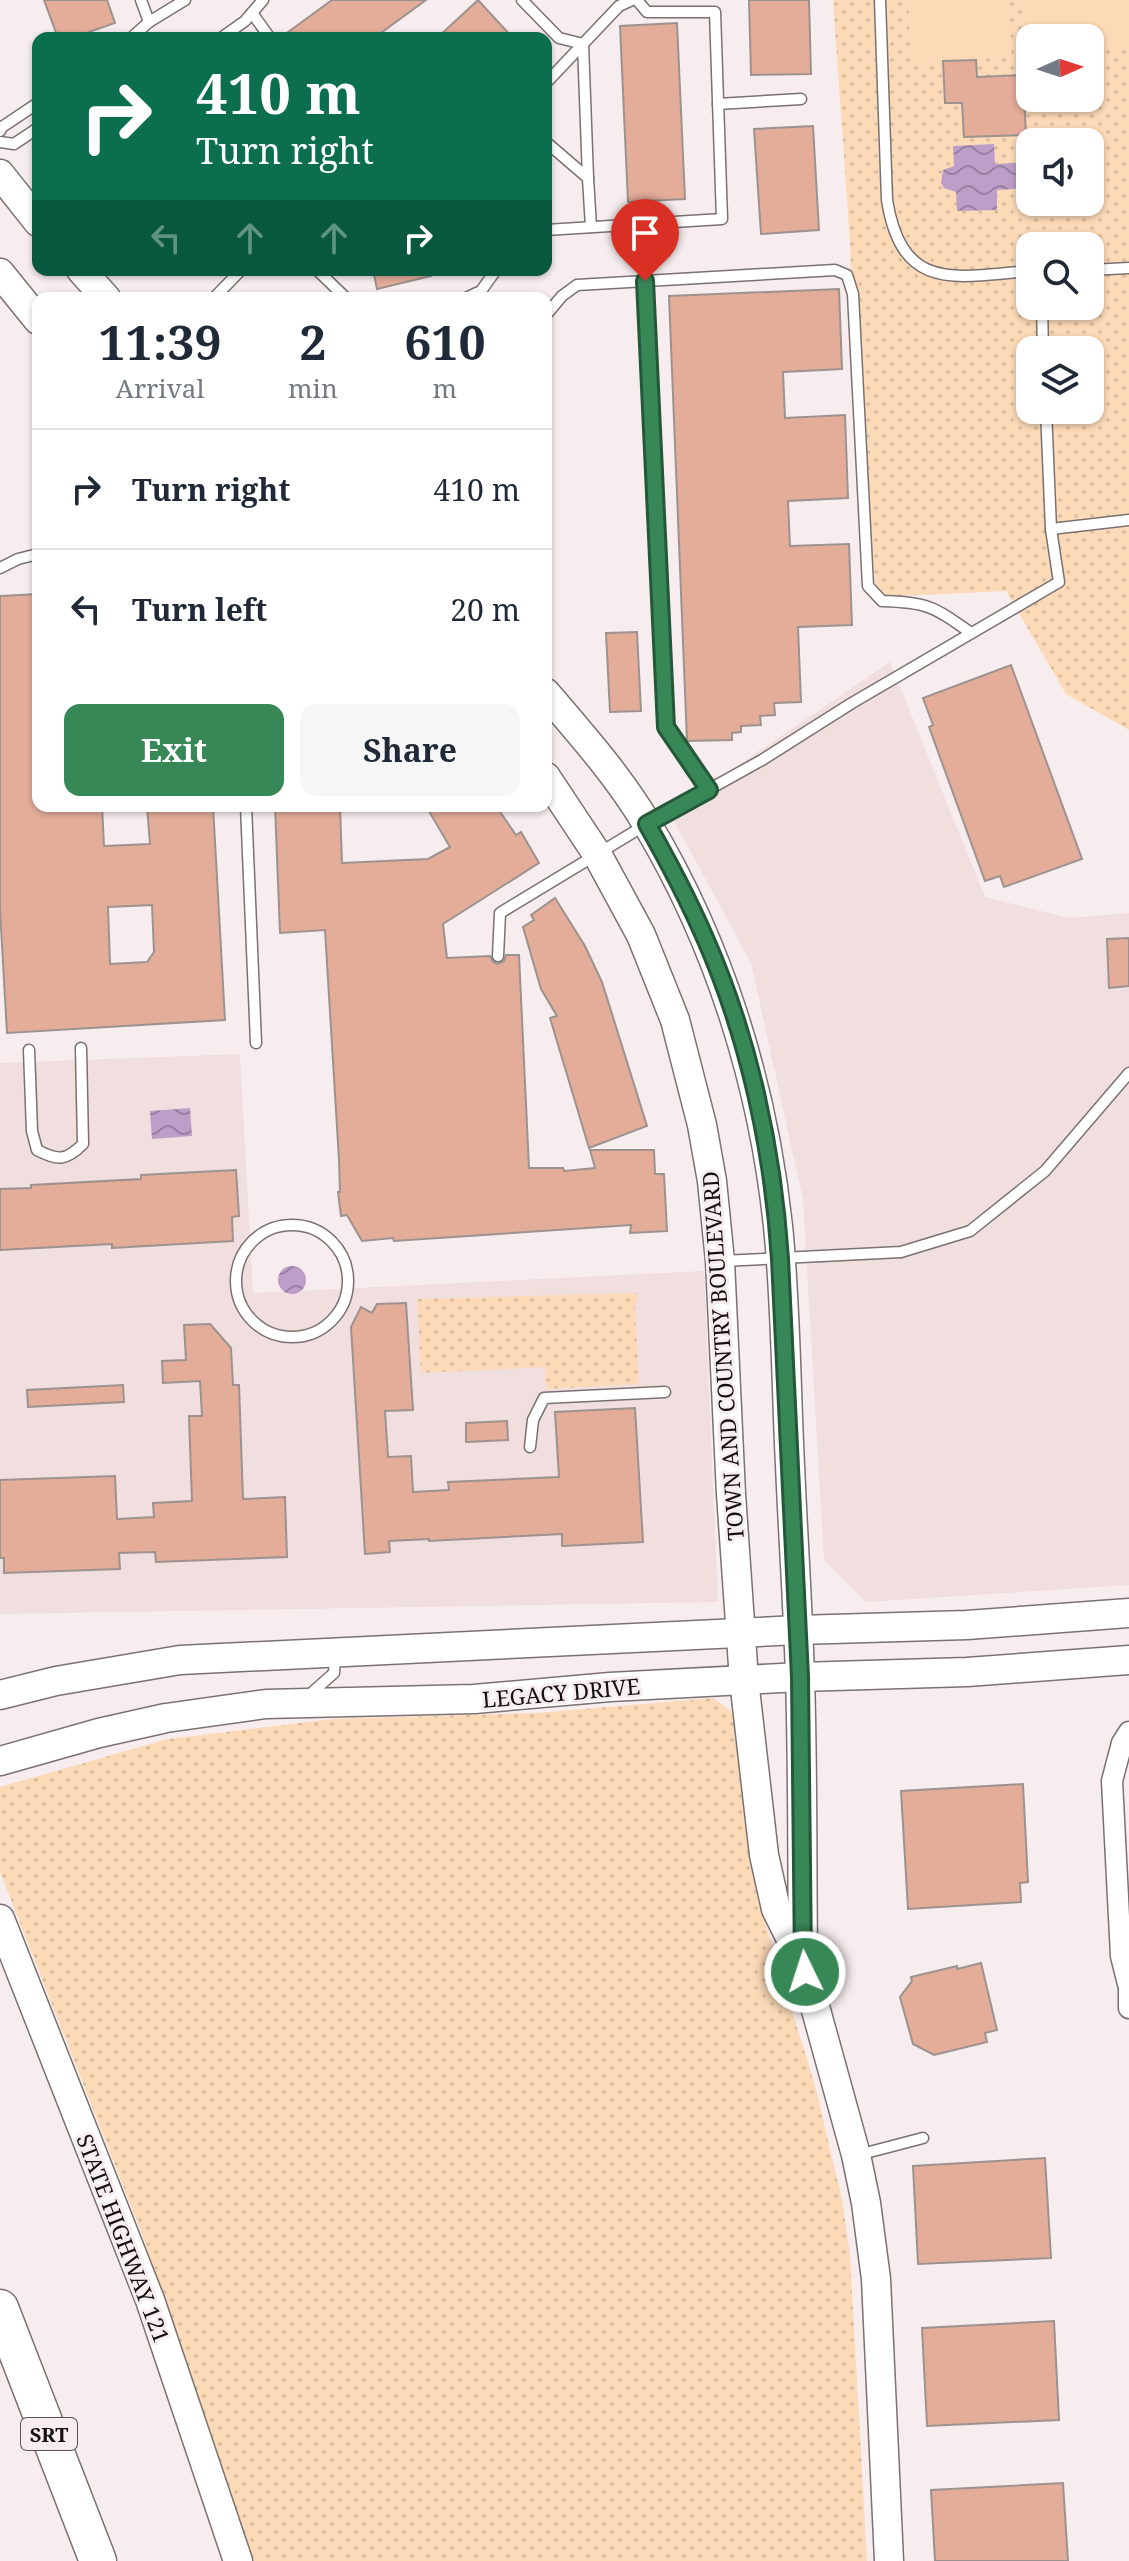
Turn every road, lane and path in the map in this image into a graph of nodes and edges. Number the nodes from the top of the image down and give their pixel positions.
1 (141, 0) edge
2 (185, 0) edge
3 (263, 0) edge
4 (522, 0) edge
5 (634, 0) edge
6 (880, 0) edge
7 (252, 13) junction
8 (149, 22) junction
9 (138, 32) edge
10 (229, 32) edge
11 (266, 32) edge
12 (583, 44) junction
13 (552, 77) edge
14 (801, 99) dead end
15 (718, 104) junction
16 (32, 107) edge
17 (0, 131) edge
18 (32, 132) edge
19 (0, 142) edge
20 (552, 147) edge
21 (0, 174) edge
22 (588, 178) junction
23 (32, 214) edge
24 (591, 227) junction
25 (552, 230) edge
26 (1129, 268) edge
27 (1104, 269) edge
28 (1016, 272) edge
29 (0, 273) edge
30 (86, 276) edge
31 (235, 276) edge
32 (323, 276) edge
33 (492, 276) edge
34 (645, 281) junction
35 (101, 292) edge
36 (220, 292) edge
37 (340, 292) edge
38 (479, 292) edge
39 (552, 308) edge
40 (32, 313) edge
41 (1047, 424) edge
42 (1129, 520) edge
43 (1051, 529) junction
44 (32, 556) edge
45 (0, 568) edge
46 (971, 633) junction
47 (552, 700) edge
48 (552, 786) edge
49 (709, 790) junction
50 (246, 812) edge
51 (647, 824) junction
52 (597, 854) junction
53 (498, 956) dead end
54 (256, 1043) dead end
55 (81, 1048) dead end
56 (29, 1050) dead end
57 (1129, 1073) edge
58 (780, 1259) junction
59 (720, 1261) junction
60 (348, 1278) joint
61 (665, 1392) dead end
62 (530, 1447) dead end
63 (1129, 1613) edge
64 (798, 1630) junction
65 (742, 1633) junction
66 (335, 1653) junction
67 (1129, 1660) edge
68 (800, 1677) junction
69 (744, 1680) junction
70 (0, 1695) edge
71 (266, 1704) junction
72 (1129, 1732) edge
73 (0, 1761) edge
74 (1122, 1827) edge
75 (0, 1919) edge
76 (803, 1963) junction
77 (1129, 1983) edge
78 (1129, 2008) edge
79 (923, 2138) dead end
80 (856, 2155) junction
81 (0, 2308) edge
82 (98, 2561) edge
83 (238, 2561) edge
84 (889, 2561) edge

1 - 8 lane
2 - 8 lane
3 - 7 lane
4 - 12 lane
5 - 12 lane
5 - 15 lane
6 - 28 lane
7 - 10 lane
7 - 11 lane
8 - 9 lane
12 - 13 lane
12 - 22 lane
14 - 15 lane
15 - 24 lane
16 - 17 lane
18 - 19 lane
20 - 22 lane
21 - 23 main road
22 - 24 lane
24 - 25 lane
26 - 27 lane
29 - 40 main road
30 - 35 main road
31 - 36 lane
32 - 37 lane
33 - 38 lane
34 - 39 lane
34 - 46 lane
34 - 49 lane
41 - 43 lane
42 - 43 lane
43 - 46 lane
44 - 45 lane
46 - 49 lane
47 - 51 main road, TOWN AND COUNTRY BOULEVARD
48 - 52 main road, TOWN AND COUNTRY BOULEVARD
49 - 51 lane
50 - 54 lane
51 - 52 lane
51 - 58 main road, TOWN AND COUNTRY BOULEVARD
52 - 53 lane
52 - 59 main road, TOWN AND COUNTRY BOULEVARD
55 - 56 lane
57 - 58 lane
58 - 59 lane
58 - 64 main road, TOWN AND COUNTRY BOULEVARD
59 - 65 main road, TOWN AND COUNTRY BOULEVARD
60 - 60 lane
61 - 62 lane
63 - 64 main road
64 - 65 main road
64 - 68 main road, TOWN AND COUNTRY BOULEVARD
65 - 66 main road
65 - 69 main road, TOWN AND COUNTRY BOULEVARD
66 - 70 main road
66 - 71 lane
67 - 68 main road, LEGACY DRIVE
68 - 69 main road, LEGACY DRIVE
68 - 76 main road, TOWN AND COUNTRY BOULEVARD
69 - 71 main road, LEGACY DRIVE
69 - 76 main road, TOWN AND COUNTRY BOULEVARD
71 - 73 main road, LEGACY DRIVE
72 - 74 street
74 - 77 street
75 - 83 main road, STATE HIGHWAY 121
76 - 80 main road, TOWN AND COUNTRY BOULEVARD
77 - 78 street
79 - 80 lane
80 - 84 main road, TOWN AND COUNTRY BOULEVARD
81 - 82 highway, SRT

